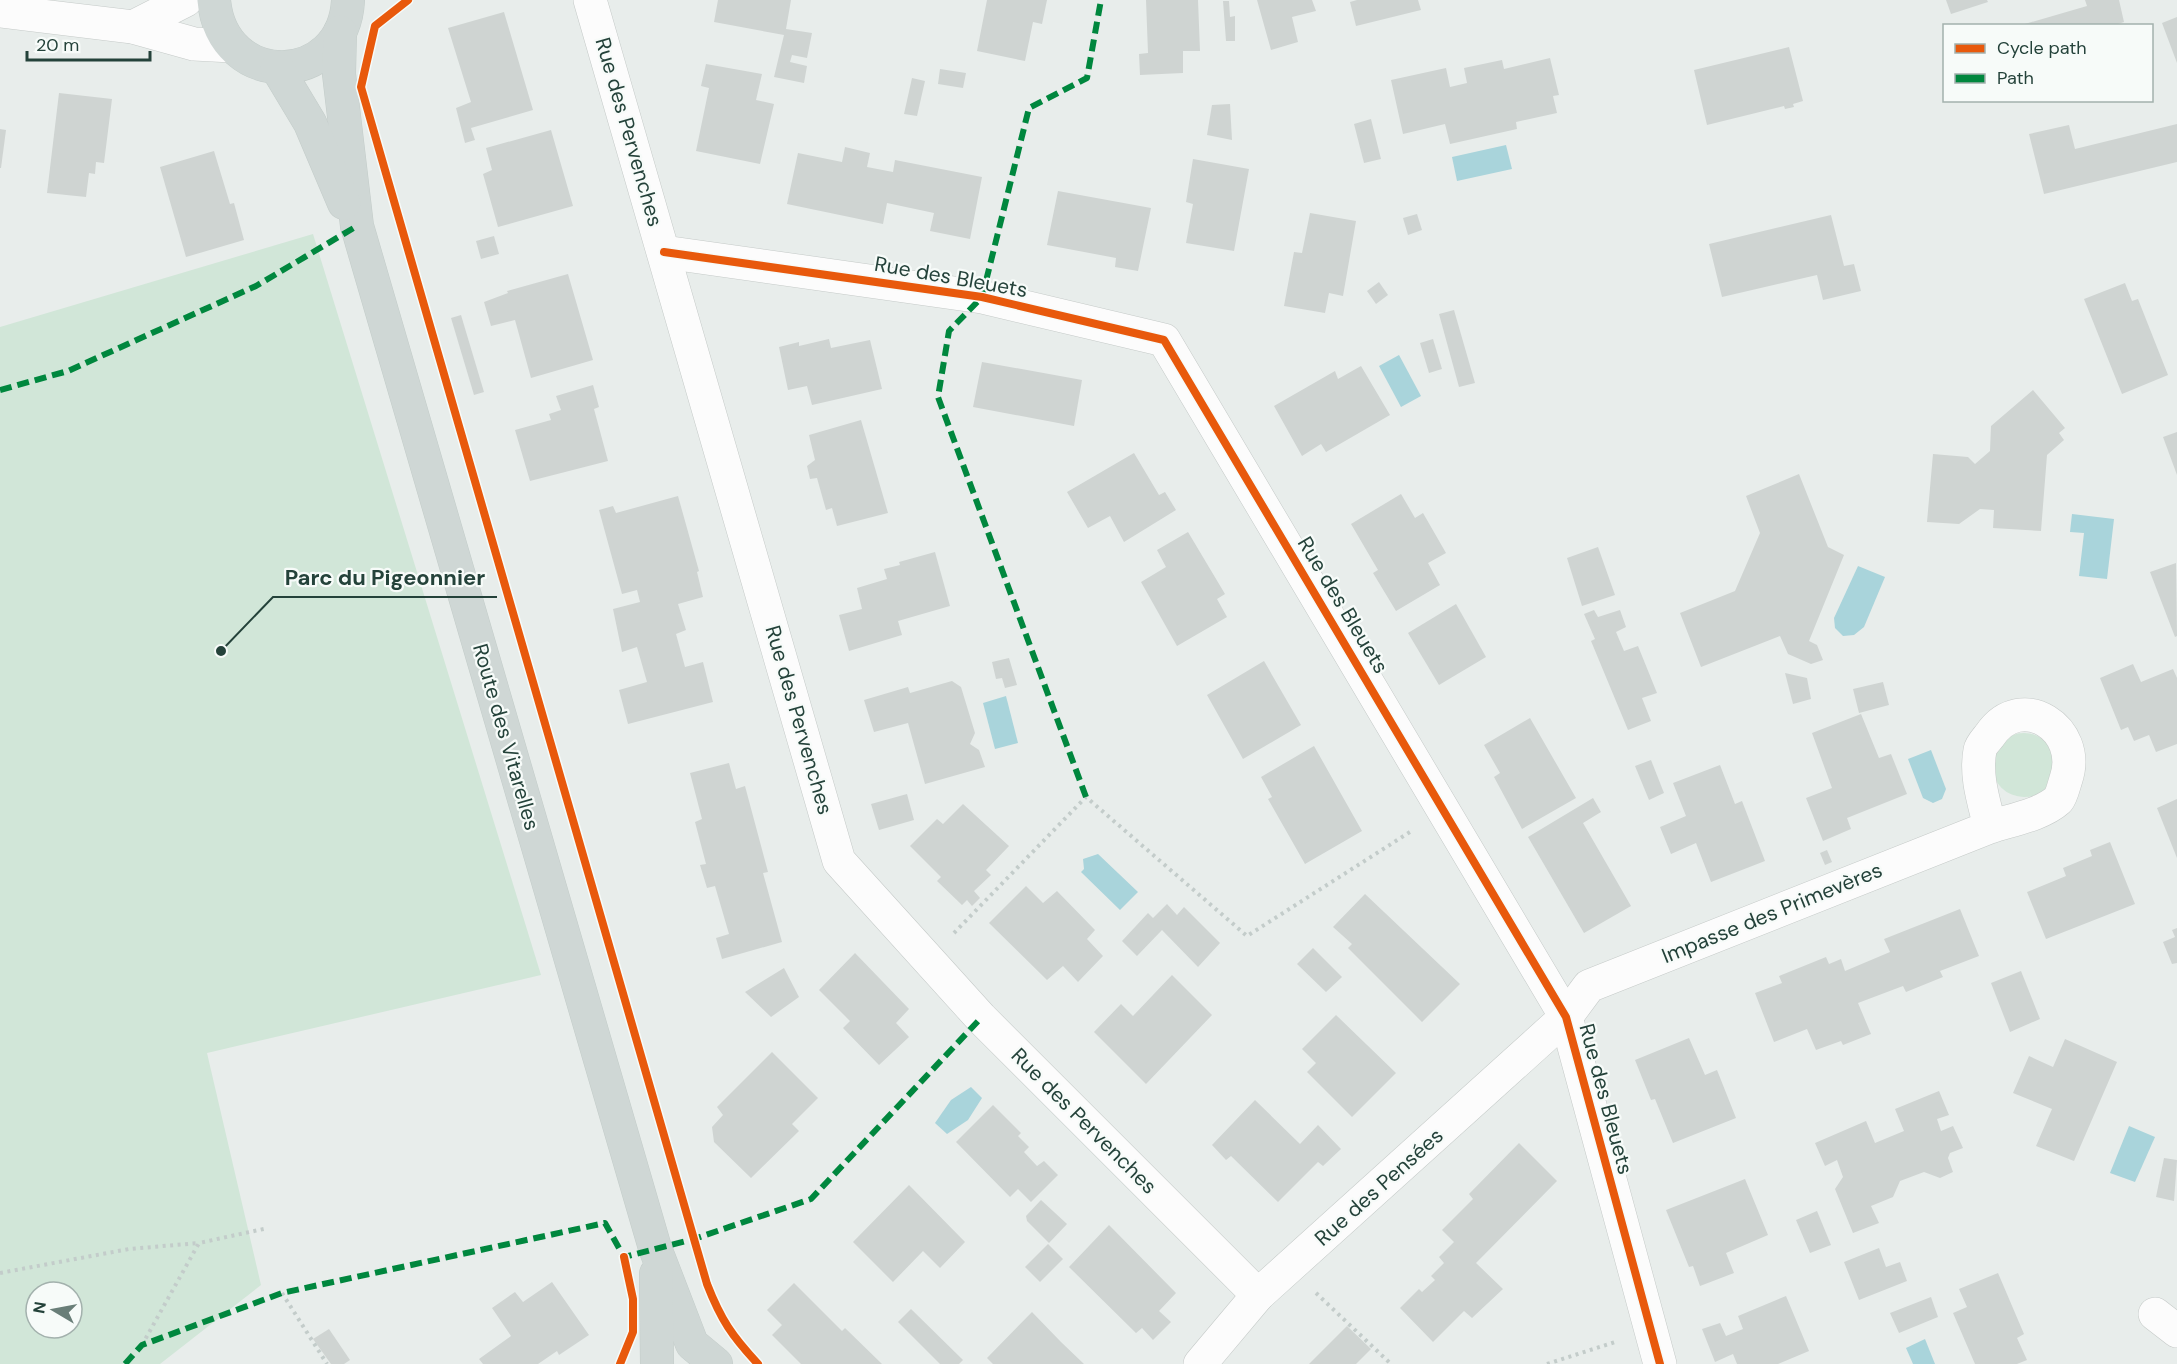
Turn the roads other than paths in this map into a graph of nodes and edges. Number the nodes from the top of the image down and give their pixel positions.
1 (186, 0) edge
2 (214, 0) edge
3 (348, 0) edge
4 (590, 0) edge
5 (0, 11) edge
6 (133, 27) junction
7 (340, 32) junction
8 (232, 46) junction
9 (277, 68) junction
10 (357, 226) junction
11 (664, 252) junction
12 (1990, 827) dead end
13 (1566, 1017) junction
14 (655, 1248) junction
15 (1258, 1295) junction
16 (657, 1364) edge
17 (716, 1364) edge
18 (1200, 1364) edge
19 (1660, 1364) edge

1 - 6 street
2 - 8 main road
3 - 7 main road
4 - 11 street, Rue des Pervenches
5 - 6 street
6 - 8 street
7 - 9 main road
7 - 10 main road, Route des Vitarelles
8 - 9 main road
9 - 10 main road, Route des Vitarelles
10 - 14 main road, Route des Vitarelles
11 - 13 street, Rue des Bleuets
11 - 15 street, Rue des Pervenches
12 - 13 street, Impasse des Primevères
13 - 15 street, Rue des Pensées
13 - 19 street, Rue des Bleuets
14 - 16 main road, Route des Vitarelles
14 - 17 main road, Route des Vitarelles
15 - 18 street, Rue des Pensées

